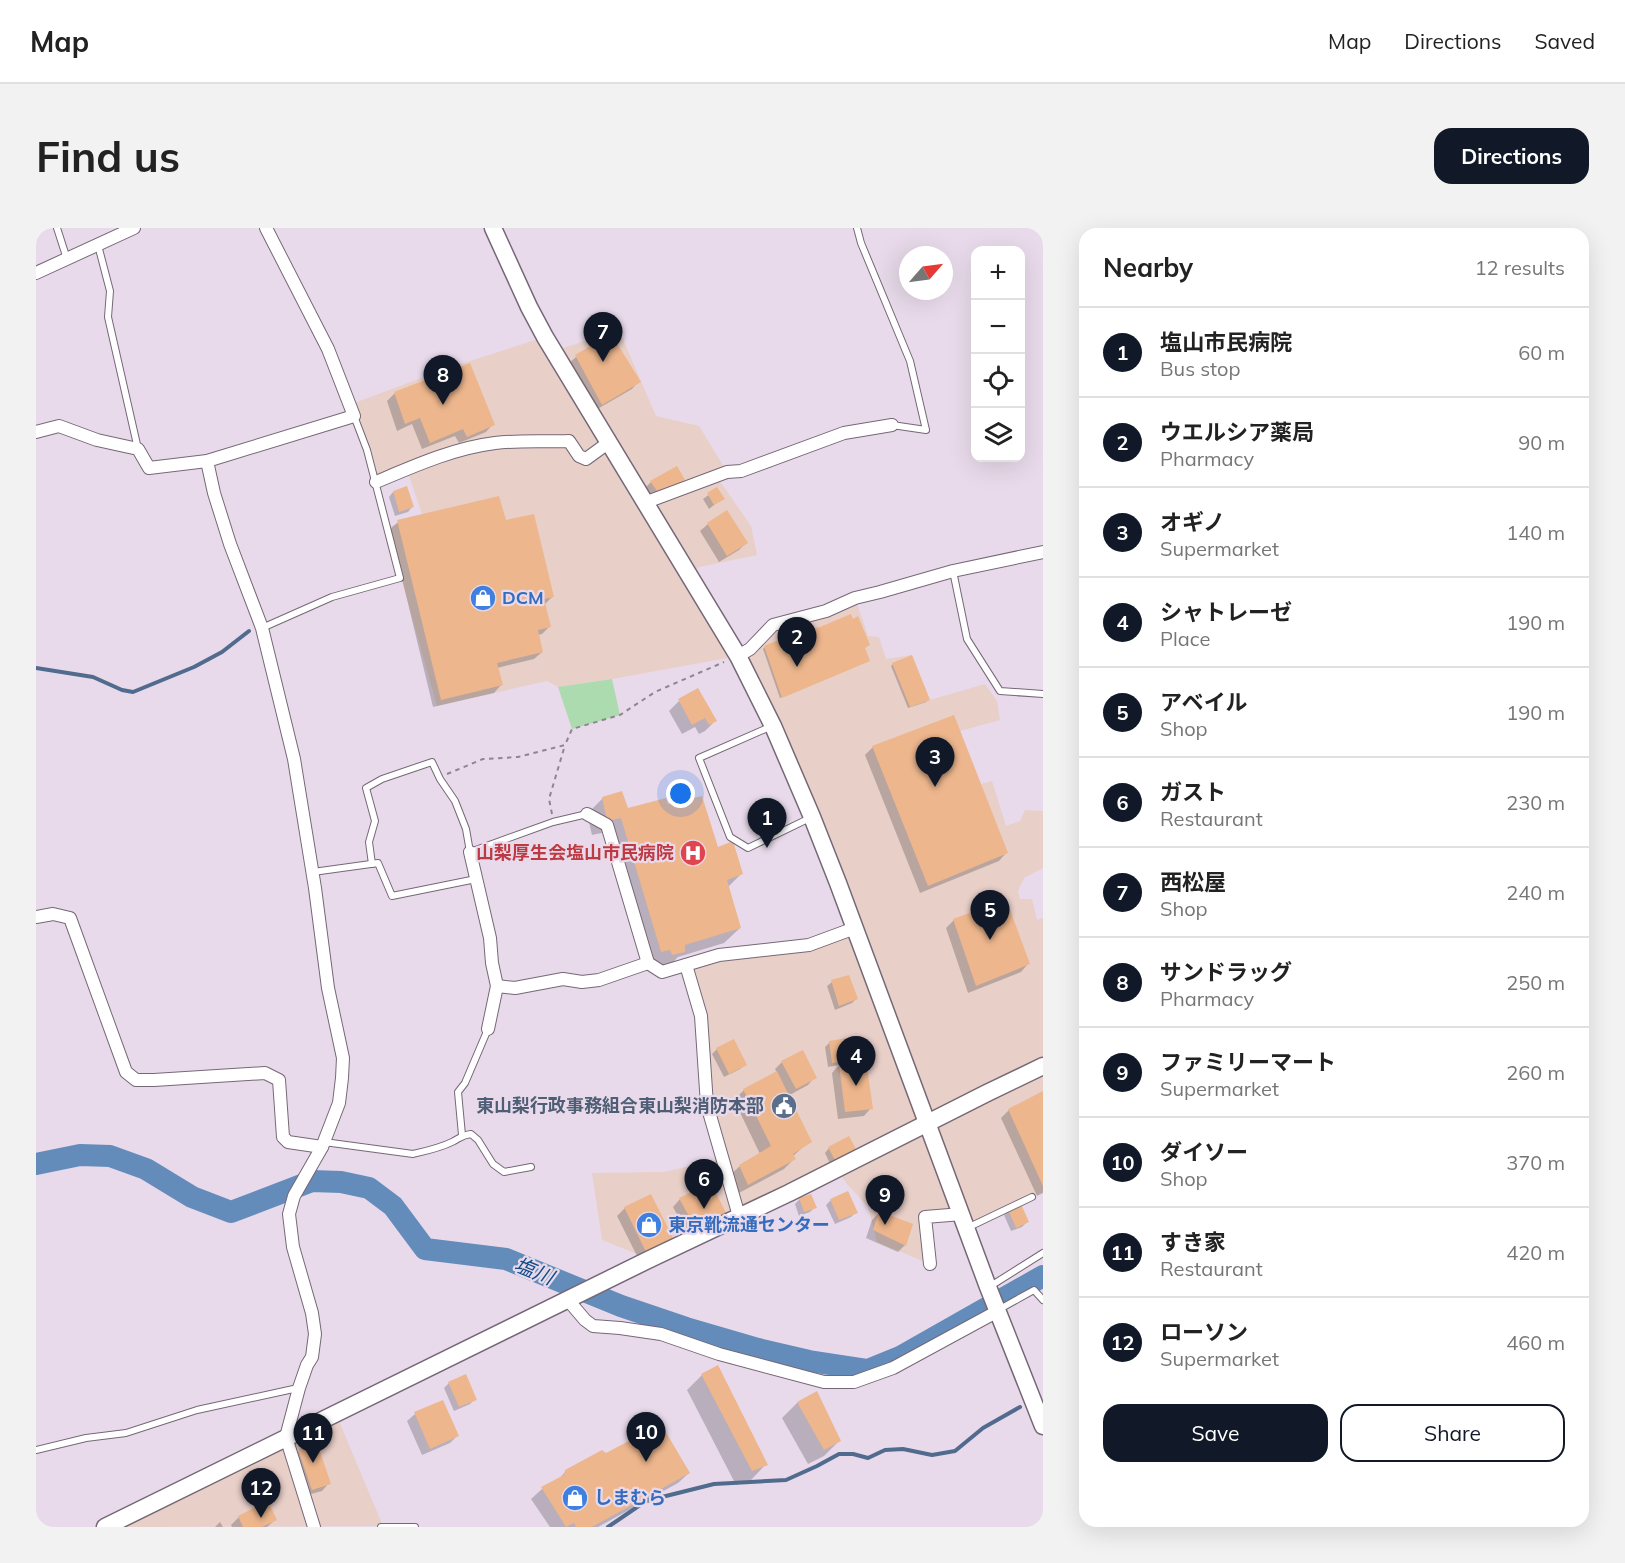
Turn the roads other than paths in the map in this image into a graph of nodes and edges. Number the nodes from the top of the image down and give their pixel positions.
1 (57, 228) edge
2 (134, 228) edge
3 (266, 228) edge
4 (493, 228) edge
5 (857, 228) edge
6 (98, 245) junction
7 (67, 259) junction
8 (36, 273) edge
9 (354, 416) junction
10 (892, 425) joint
11 (36, 432) edge
12 (608, 443) junction
13 (138, 449) junction
14 (207, 461) junction
15 (376, 482) junction
16 (644, 502) junction
17 (1043, 552) edge
18 (952, 571) junction
19 (262, 628) junction
20 (738, 656) junction
21 (1043, 694) edge
22 (773, 726) junction
23 (587, 814) joint
24 (812, 817) junction
25 (470, 852) junction
26 (372, 864) junction
27 (312, 872) junction
28 (476, 879) junction
29 (36, 917) edge
30 (855, 928) junction
31 (648, 963) junction
32 (686, 965) junction
33 (497, 986) junction
34 (488, 1029) joint
35 (1043, 1066) edge
36 (928, 1123) junction
37 (462, 1135) junction
38 (323, 1144) junction
39 (531, 1167) dead end
40 (1032, 1197) dead end
41 (739, 1216) junction
42 (964, 1221) junction
43 (1043, 1253) edge
44 (930, 1264) dead end
45 (988, 1287) junction
46 (568, 1300) junction
47 (1043, 1300) edge
48 (998, 1311) junction
49 (299, 1388) junction
50 (1043, 1426) edge
51 (286, 1437) junction
52 (36, 1450) edge
53 (105, 1527) edge
54 (314, 1527) edge
55 (381, 1527) edge
56 (415, 1527) edge

1 - 7 lane
2 - 6 street
3 - 9 street
4 - 12 street
5 - 10 lane
6 - 7 street
6 - 13 lane
7 - 8 street
9 - 14 street
9 - 15 lane
10 - 16 street
11 - 13 street
12 - 15 street
12 - 16 street
13 - 14 street
14 - 19 street
15 - 19 lane
16 - 20 street
17 - 18 street
18 - 20 street
18 - 21 lane
19 - 27 street
20 - 22 street
22 - 24 street
22 - 24 lane
23 - 25 lane
23 - 31 street
24 - 30 street
25 - 26 lane
25 - 28 street
26 - 27 lane
26 - 28 lane
27 - 38 street
28 - 33 street
29 - 38 street
30 - 32 street
30 - 36 street
31 - 32 street
31 - 33 street
32 - 41 street
33 - 34 street
34 - 37 lane
35 - 36 street
36 - 41 street
36 - 42 street
37 - 38 lane
37 - 39 lane
38 - 49 street
40 - 42 lane
41 - 46 street
42 - 44 street
42 - 45 street
43 - 45 lane
45 - 48 street
46 - 48 street
46 - 51 street
47 - 48 lane
48 - 50 street
49 - 51 street
49 - 52 lane
51 - 53 street
51 - 54 street
55 - 56 lane

